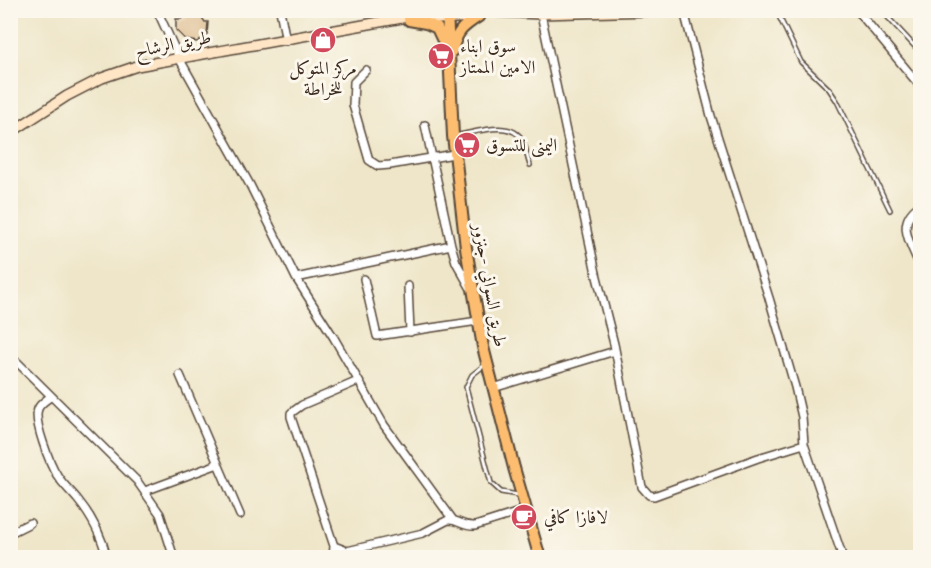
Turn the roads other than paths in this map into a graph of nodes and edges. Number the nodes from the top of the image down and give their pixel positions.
1 (157, 10) edge
2 (280, 10) edge
3 (424, 10) edge
4 (776, 10) edge
5 (856, 10) edge
6 (881, 10) edge
7 (686, 11) edge
8 (448, 13) edge
9 (474, 13) edge
10 (541, 14) junction
11 (409, 18) junction
12 (286, 41) junction
13 (921, 52) edge
14 (179, 58) junction
15 (450, 60) junction
16 (366, 70) dead end
17 (921, 86) edge
18 (424, 125) dead end
19 (12, 129) edge
20 (453, 136) junction
21 (454, 154) junction
22 (433, 158) junction
23 (530, 165) dead end
24 (921, 206) edge
25 (890, 210) dead end
26 (451, 245) junction
27 (921, 266) edge
28 (296, 278) junction
29 (364, 279) dead end
30 (408, 286) dead end
31 (474, 293) junction
32 (478, 321) junction
33 (410, 332) junction
34 (615, 351) junction
35 (10, 355) edge
36 (487, 363) junction
37 (180, 375) dead end
38 (358, 381) junction
39 (493, 388) junction
40 (51, 396) junction
41 (804, 444) junction
42 (218, 464) junction
43 (145, 491) junction
44 (522, 495) junction
45 (526, 510) junction
46 (240, 515) dead end
47 (453, 519) junction
48 (30, 523) dead end
49 (10, 533) edge
50 (334, 546) junction
51 (107, 558) edge
52 (174, 558) edge
53 (333, 558) edge
54 (540, 558) edge
55 (843, 558) edge

1 - 14 street
2 - 12 street
3 - 11 main road
4 - 25 lane
5 - 17 street
6 - 13 lane
7 - 10 main road, طريق الرشاح
7 - 41 street
8 - 9 main road, طريق الرشاح
8 - 11 main road, طريق الرشاح
8 - 15 main road, طريق السواني -جنزور
9 - 10 main road, طريق الرشاح
9 - 15 main road
10 - 34 street
11 - 12 main road, طريق الرشاح
11 - 15 main road
12 - 14 main road, طريق الرشاح
14 - 19 main road, طريق الرشاح
14 - 28 street
15 - 20 main road, طريق السواني -جنزور
16 - 22 street
18 - 22 street
20 - 21 main road, طريق السواني -جنزور
20 - 23 lane
21 - 22 street
21 - 31 main road, طريق السواني -جنزور
22 - 26 street
24 - 27 street
26 - 28 street
26 - 31 street
28 - 38 street
29 - 33 street
30 - 33 street
31 - 32 main road, طريق السواني -جنزور
32 - 33 street
32 - 36 main road, طريق السواني -جنزور
34 - 39 street
34 - 41 street
35 - 40 street
36 - 39 main road, طريق السواني -جنزور
36 - 44 lane
37 - 42 street
38 - 47 street
38 - 50 street
39 - 44 main road, طريق السواني -جنزور
40 - 43 street
40 - 51 street
41 - 55 street
42 - 43 street
42 - 46 street
43 - 52 street
44 - 45 main road, طريق السواني -جنزور
45 - 47 street
45 - 54 main road, طريق السواني -جنزور
47 - 50 street
48 - 49 street
50 - 53 street

